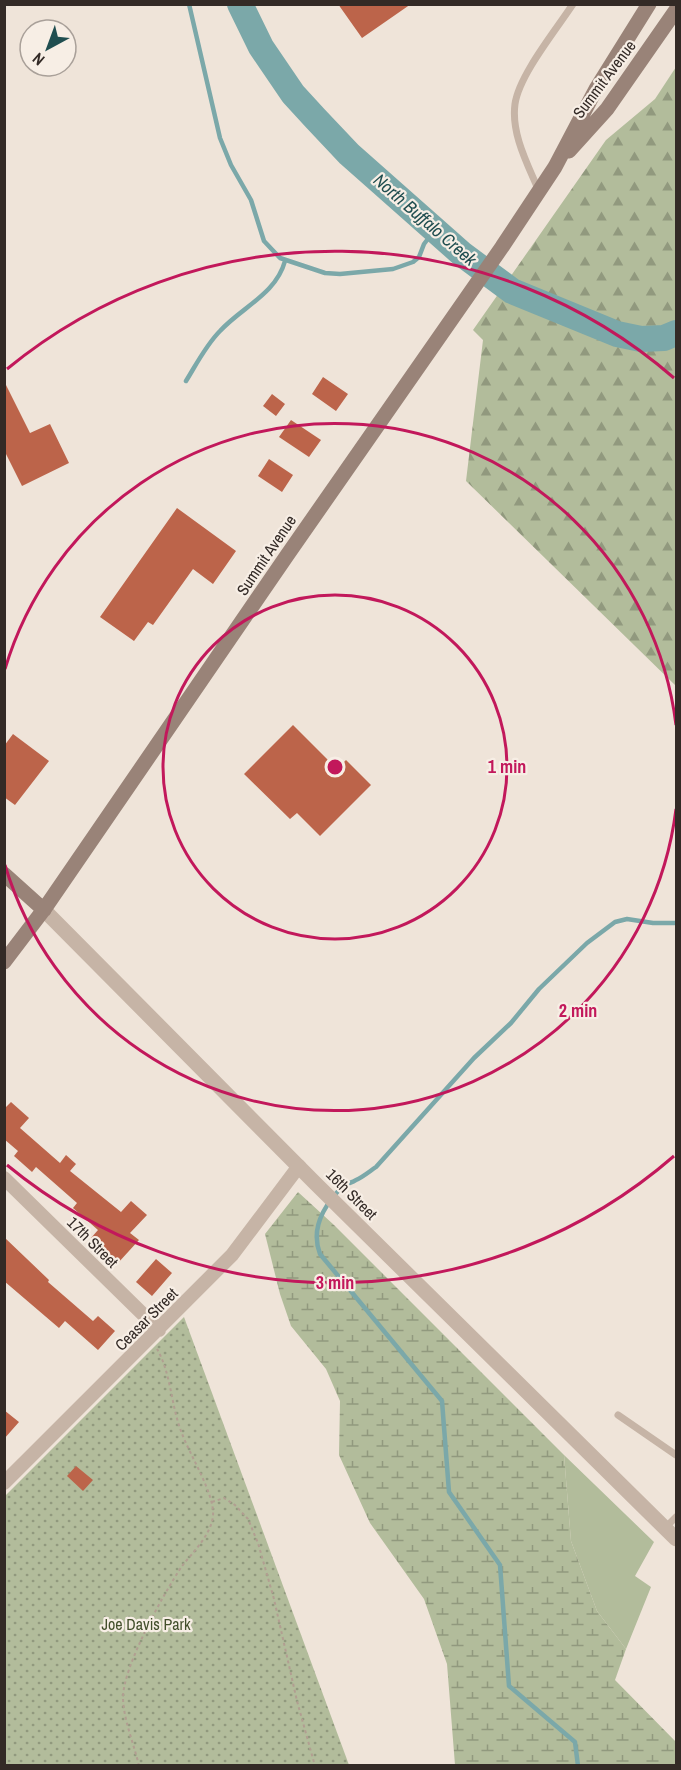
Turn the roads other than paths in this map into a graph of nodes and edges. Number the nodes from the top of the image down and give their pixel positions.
1 (573, 4) edge
2 (649, 4) edge
3 (676, 10) edge
4 (555, 167) junction
5 (539, 191) junction
6 (4, 874) edge
7 (44, 910) junction
8 (4, 962) edge
9 (299, 1166) junction
10 (4, 1178) edge
11 (159, 1330) junction
12 (618, 1415) dead end
13 (676, 1455) edge
14 (4, 1483) edge
15 (676, 1517) edge
16 (665, 1528) junction
17 (676, 1539) edge

1 - 5 lane
2 - 4 main road, Summit Avenue
3 - 4 main road, Summit Avenue
4 - 5 main road, Summit Avenue
5 - 7 main road, Summit Avenue
6 - 7 main road, 16th Street
7 - 8 main road, Summit Avenue
7 - 9 street, 16th Street
9 - 11 street, Ceasar Street
9 - 16 street, 16th Street
10 - 11 street, 17th Street
11 - 14 street, Ceasar Street
12 - 13 lane
15 - 16 lane
16 - 17 street, 16th Street

